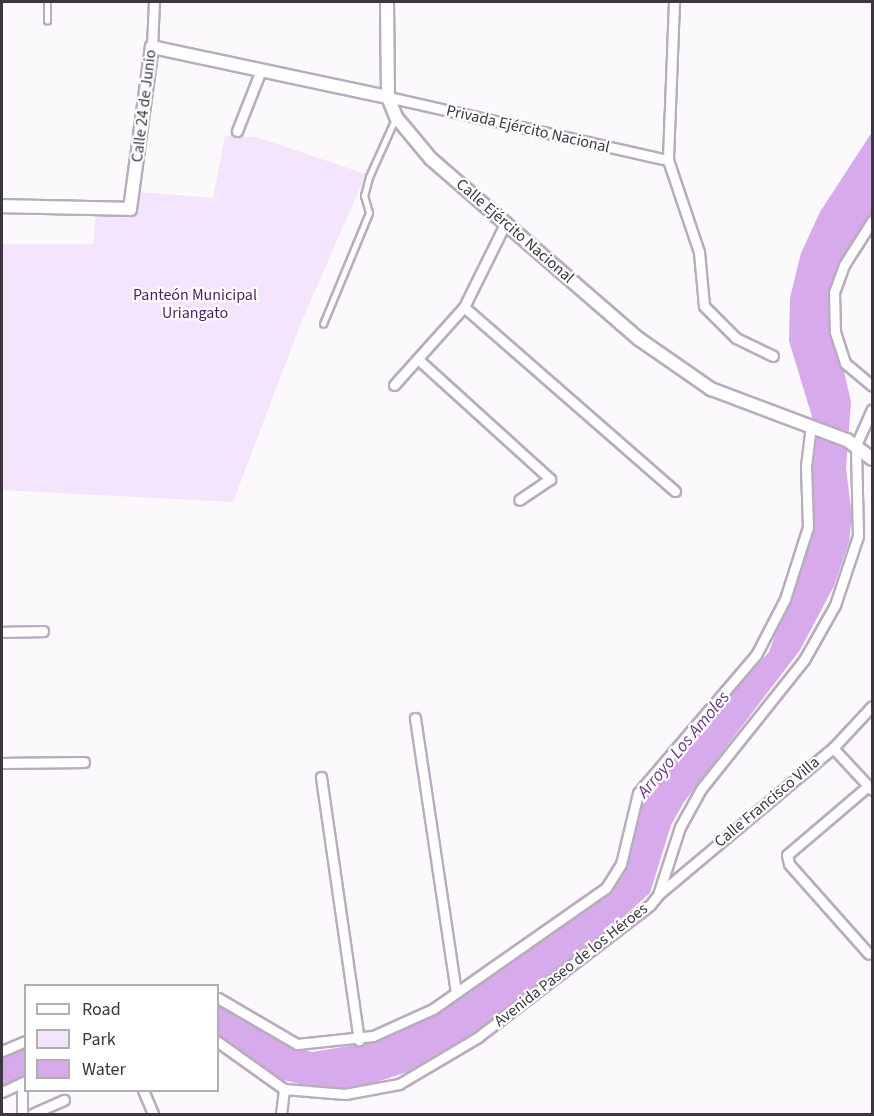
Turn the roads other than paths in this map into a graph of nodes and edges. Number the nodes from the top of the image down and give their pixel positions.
1 (47, 2) edge
2 (154, 2) edge
3 (387, 2) edge
4 (674, 2) edge
5 (46, 21) dead end
6 (152, 47) junction
7 (261, 70) junction
8 (388, 98) junction
9 (396, 117) junction
10 (237, 131) dead end
11 (668, 160) junction
12 (2, 206) edge
13 (873, 221) edge
14 (506, 222) junction
15 (464, 307) junction
16 (323, 324) dead end
17 (773, 356) dead end
18 (420, 361) junction
19 (394, 385) dead end
20 (873, 386) edge
21 (873, 409) edge
22 (813, 429) junction
23 (851, 443) junction
24 (873, 459) edge
25 (675, 490) dead end
26 (519, 500) dead end
27 (43, 631) dead end
28 (2, 632) edge
29 (873, 706) edge
30 (416, 718) dead end
31 (833, 748) junction
32 (84, 762) dead end
33 (2, 763) edge
34 (321, 777) dead end
35 (870, 788) edge
36 (658, 895) junction
37 (869, 954) dead end
38 (456, 992) junction
39 (219, 999) edge
40 (359, 1040) junction
41 (24, 1042) edge
42 (219, 1043) edge
43 (2, 1051) edge
44 (24, 1082) edge
45 (284, 1089) junction
46 (2, 1092) edge
47 (144, 1092) edge
48 (64, 1100) dead end
49 (22, 1114) edge
50 (32, 1114) edge
51 (153, 1114) edge
52 (281, 1114) edge

1 - 5 lane
2 - 6 street, Calle 24 de Junio
3 - 8 street
4 - 11 street
6 - 7 street
6 - 12 street, Calle 24 de Junio
7 - 8 street
7 - 10 street
8 - 9 street, Calle Ejército Nacional
8 - 11 street, Privada Ejército Nacional
9 - 14 street, Calle Ejército Nacional
9 - 16 lane
11 - 17 street
13 - 20 street
14 - 15 street
14 - 22 street, Calle Ejército Nacional
15 - 18 street
15 - 25 street
18 - 19 street
18 - 26 street
21 - 23 street, Avenida Paseo de los Héroes
22 - 23 street, Calle Ejército Nacional
22 - 38 street
23 - 24 street, Calle Ejército Nacional
23 - 36 street, Avenida Paseo de los Héroes
27 - 28 street
29 - 31 street, Calle Francisco Villa
30 - 38 street
31 - 35 street
31 - 36 street, Calle Francisco Villa
32 - 33 street
34 - 40 street
35 - 37 street
36 - 45 street, Avenida Paseo de los Héroes
38 - 40 street
39 - 40 street
41 - 43 street
42 - 45 street
44 - 46 street
44 - 49 street
45 - 52 street
47 - 51 street
48 - 50 street

